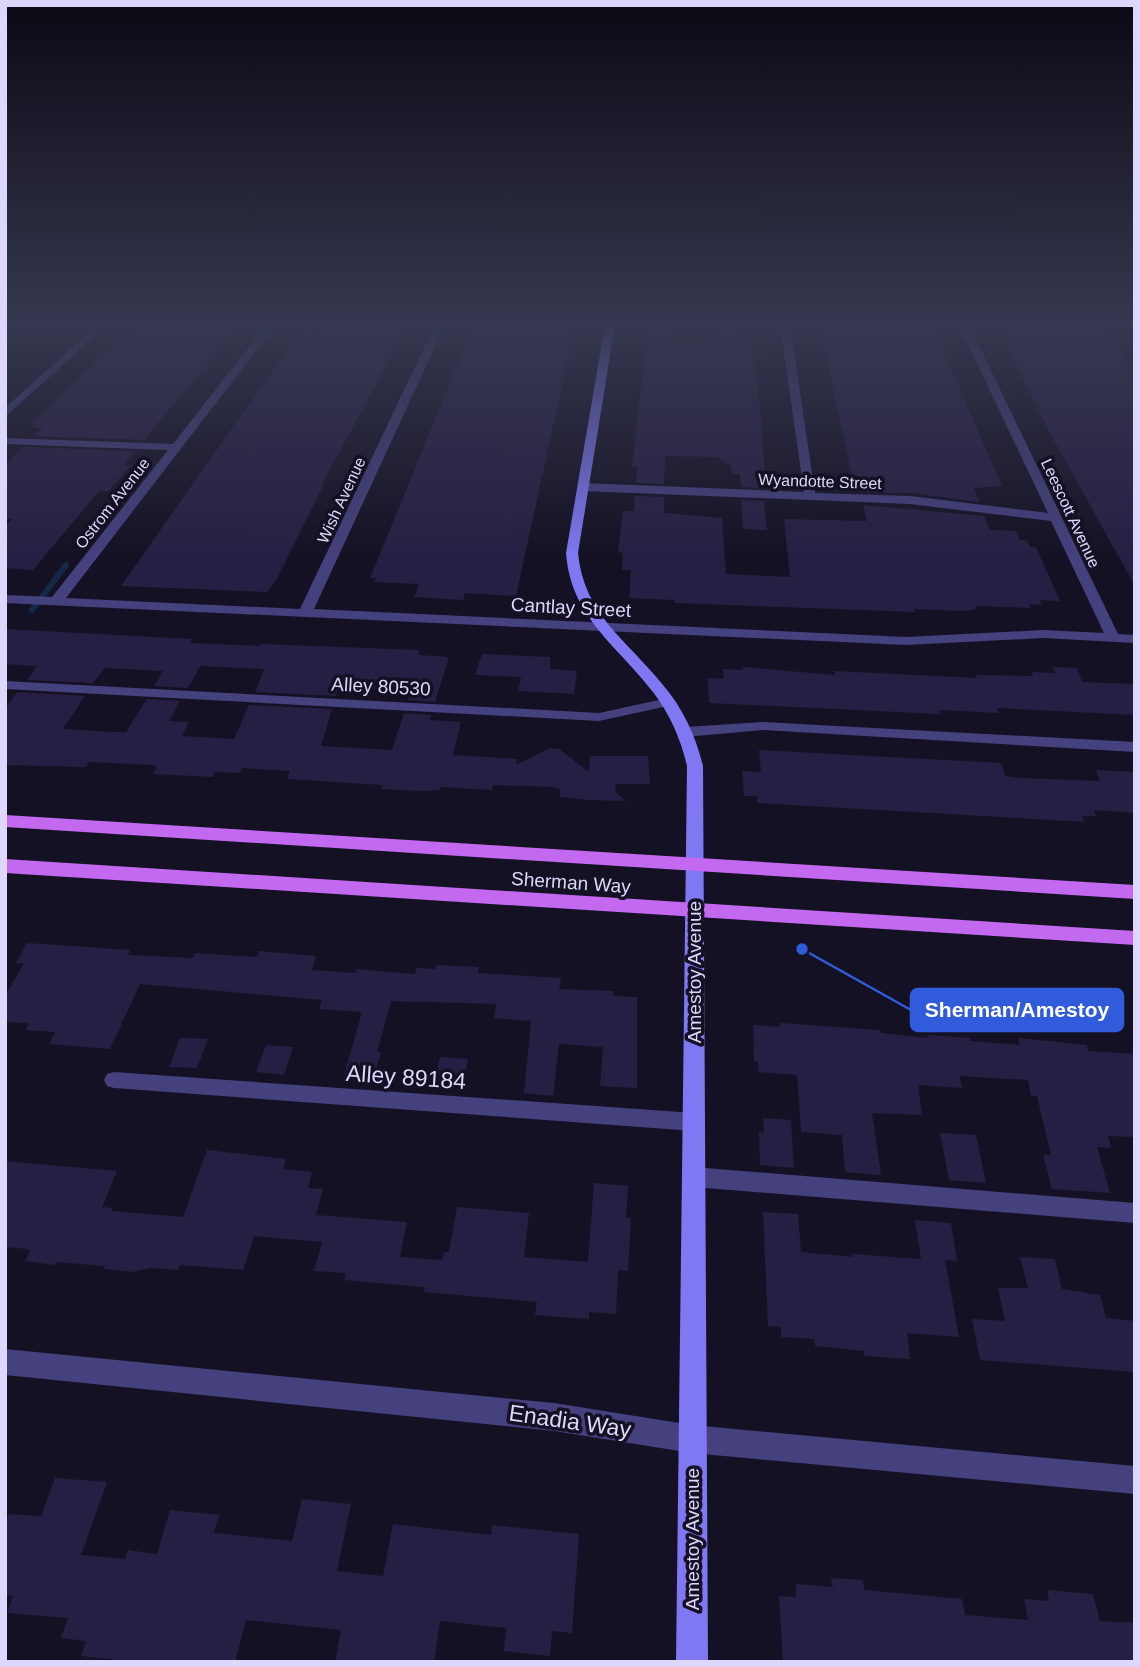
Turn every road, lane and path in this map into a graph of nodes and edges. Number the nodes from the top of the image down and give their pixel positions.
1 (210, 403) edge
2 (404, 403) edge
3 (597, 403) edge
4 (796, 403) edge
5 (1001, 403) edge
6 (5, 441) edge
7 (176, 447) junction
8 (583, 487) junction
9 (810, 496) junction
10 (1056, 518) junction
11 (5, 598) edge
12 (56, 601) junction
13 (305, 613) junction
14 (605, 629) junction
15 (1113, 638) junction
16 (1135, 639) edge
17 (5, 685) edge
18 (668, 702) junction
19 (685, 732) junction
20 (1135, 747) edge
21 (5, 821) edge
22 (695, 864) junction
23 (5, 866) edge
24 (1135, 892) edge
25 (694, 911) junction
26 (1135, 938) edge
27 (114, 1080) dead end
28 (694, 1122) junction
29 (693, 1177) junction
30 (1135, 1213) edge
31 (5, 1362) edge
32 (692, 1438) junction
33 (1135, 1480) edge
34 (692, 1662) edge

1 - 7 street, Ostrom Avenue
2 - 13 street, Wish Avenue
3 - 8 street, Amestoy Avenue
4 - 9 street
5 - 10 street, Leescott Avenue
6 - 7 street
7 - 12 street, Ostrom Avenue
8 - 9 street, Wyandotte Street
8 - 14 street, Amestoy Avenue
9 - 10 street, Wyandotte Street
10 - 15 street, Leescott Avenue
11 - 12 street, Cantlay Street
12 - 13 street, Cantlay Street
13 - 14 street, Cantlay Street
14 - 15 street, Cantlay Street
14 - 18 street, Amestoy Avenue
15 - 16 street, Cantlay Street
17 - 18 lane, Alley 80530
18 - 19 street, Amestoy Avenue
19 - 20 lane
19 - 22 street, Amestoy Avenue
21 - 22 main road, Sherman Way
22 - 24 main road, Sherman Way
22 - 25 street, Amestoy Avenue
23 - 25 main road, Sherman Way
25 - 26 main road, Sherman Way
25 - 28 street, Amestoy Avenue
27 - 28 lane, Alley 89184
28 - 29 street, Amestoy Avenue
29 - 30 lane
29 - 32 street, Amestoy Avenue
31 - 32 street, Enadia Way
32 - 33 street, Enadia Way
32 - 34 street, Amestoy Avenue

